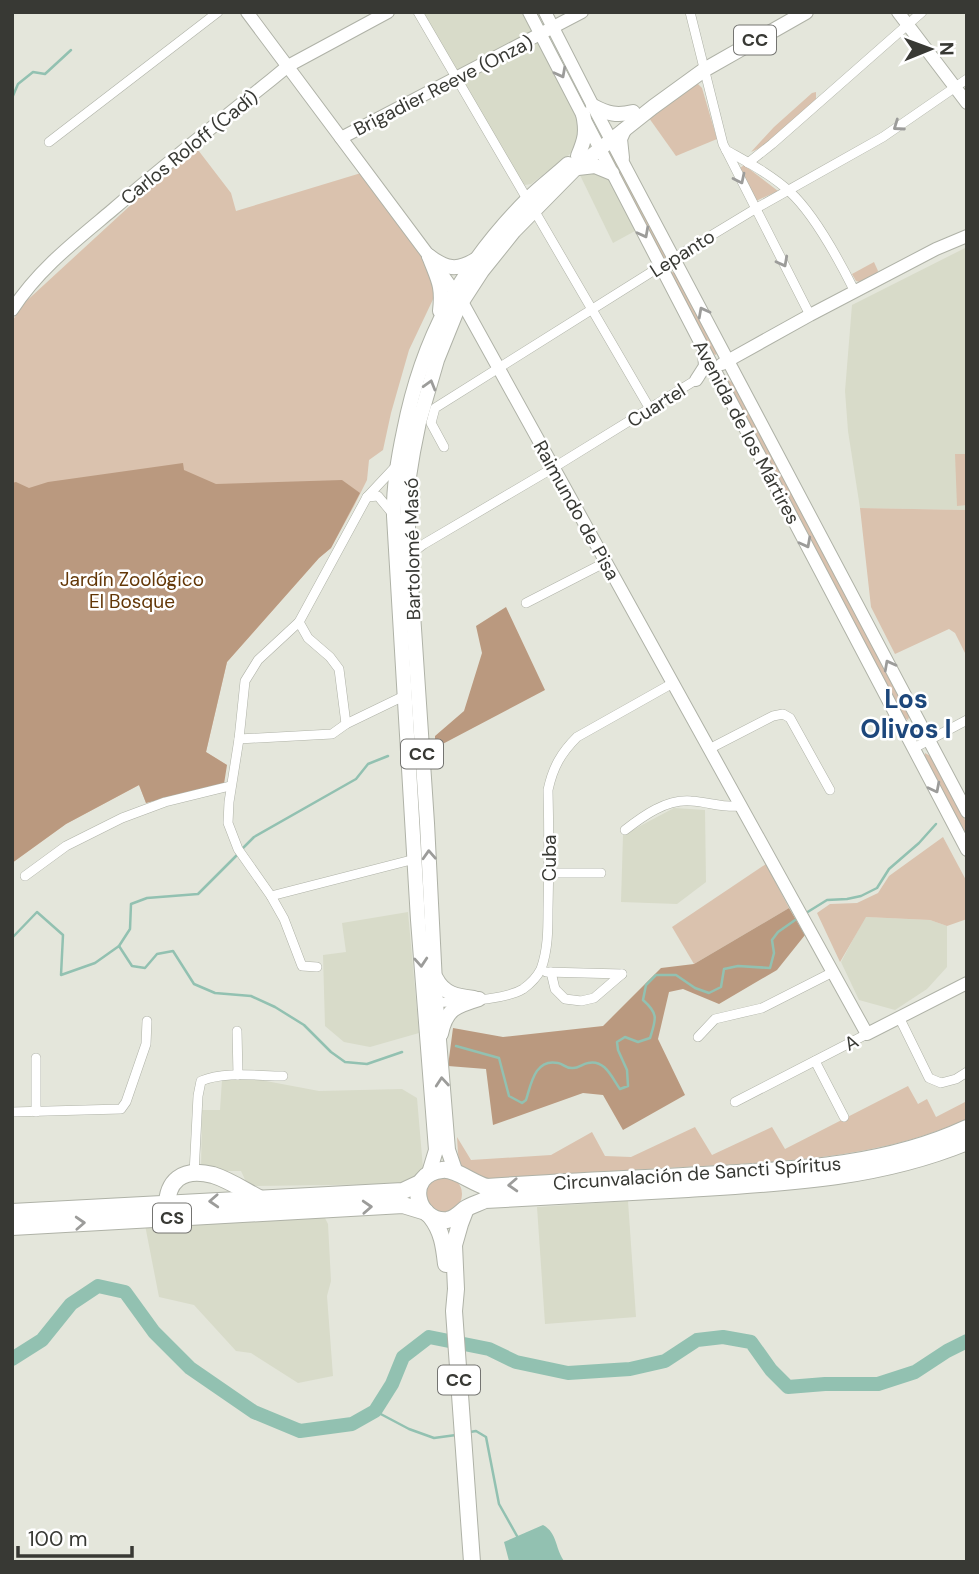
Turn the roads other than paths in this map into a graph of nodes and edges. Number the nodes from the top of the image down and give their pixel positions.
1 (218, 12) edge
2 (247, 12) edge
3 (388, 12) edge
4 (418, 12) edge
5 (529, 12) edge
6 (545, 12) edge
7 (582, 12) edge
8 (690, 12) edge
9 (787, 12) edge
10 (806, 12) edge
11 (898, 12) edge
12 (922, 12) edge
13 (907, 26) junction
14 (553, 28) junction
15 (541, 34) junction
16 (703, 65) junction
17 (288, 66) junction
18 (456, 78) junction
19 (967, 79) edge
20 (954, 87) junction
21 (967, 103) edge
22 (588, 110) junction
23 (633, 112) junction
24 (624, 129) junction
25 (341, 138) junction
26 (603, 140) junction
27 (49, 142) dead end
28 (726, 150) junction
29 (622, 158) junction
30 (577, 162) junction
31 (748, 163) junction
32 (612, 173) junction
33 (788, 190) junction
34 (531, 205) junction
35 (755, 209) junction
36 (967, 236) edge
37 (429, 256) junction
38 (674, 258) junction
39 (477, 259) junction
40 (661, 266) junction
41 (855, 292) junction
42 (458, 297) junction
43 (592, 308) junction
44 (12, 310) edge
45 (810, 314) junction
46 (439, 320) junction
47 (719, 341) junction
48 (756, 345) junction
49 (704, 348) junction
50 (729, 360) junction
51 (498, 367) junction
52 (714, 369) junction
53 (695, 380) junction
54 (738, 380) junction
55 (721, 382) junction
56 (650, 409) junction
57 (444, 447) dead end
58 (397, 464) junction
59 (554, 467) junction
60 (367, 497) junction
61 (394, 516) junction
62 (402, 537) junction
63 (424, 544) junction
64 (408, 556) junction
65 (606, 562) junction
66 (526, 603) dead end
67 (299, 622) junction
68 (673, 683) junction
69 (406, 695) junction
70 (967, 720) edge
71 (919, 722) junction
72 (346, 724) junction
73 (905, 730) junction
74 (239, 739) junction
75 (929, 740) junction
76 (914, 748) junction
77 (709, 749) junction
78 (230, 786) junction
79 (830, 790) dead end
80 (741, 806) junction
81 (967, 812) edge
82 (625, 830) dead end
83 (967, 850) edge
84 (415, 859) junction
85 (549, 873) junction
86 (601, 873) dead end
87 (25, 876) dead end
88 (271, 896) junction
89 (317, 967) dead end
90 (540, 972) junction
91 (551, 972) junction
92 (833, 972) junction
93 (434, 973) junction
94 (967, 983) edge
95 (479, 999) junction
96 (430, 1004) junction
97 (899, 1017) junction
98 (147, 1021) dead end
99 (237, 1031) dead end
100 (867, 1034) junction
101 (698, 1037) dead end
102 (439, 1046) junction
103 (36, 1058) dead end
104 (815, 1062) junction
105 (967, 1072) edge
106 (238, 1075) junction
107 (284, 1076) dead end
108 (735, 1102) dead end
109 (12, 1112) edge
110 (36, 1112) junction
111 (844, 1118) dead end
112 (967, 1128) edge
113 (967, 1142) edge
114 (194, 1174) junction
115 (461, 1176) junction
116 (424, 1178) junction
117 (261, 1199) junction
118 (329, 1202) junction
119 (467, 1208) junction
120 (167, 1211) junction
121 (12, 1212) edge
122 (429, 1214) junction
123 (12, 1227) edge
124 (454, 1311) junction
125 (472, 1562) edge

1 - 27 street
2 - 17 street, Raimundo de Pisa
3 - 17 street, Carlos Roloff (Cadí)
4 - 18 street
5 - 15 street, Avenida de los Mártires
6 - 14 street, Avenida de los Mártires
7 - 14 street, Brigadier Reeve (Onza)
8 - 16 street
9 - 16 main road, Bartolomé Masó / CC
10 - 16 main road, Bartolomé Masó / CC
11 - 13 street
12 - 13 street
13 - 20 street
13 - 31 street
14 - 15 street, Brigadier Reeve (Onza)
14 - 22 street, Avenida de los Mártires
15 - 18 street, Brigadier Reeve (Onza)
15 -> 22 street, Avenida de los Mártires
16 - 23 main road, Bartolomé Masó / CC
16 - 24 main road, Bartolomé Masó / CC
16 - 28 street
17 - 25 street, Raimundo de Pisa
17 - 44 street, Carlos Roloff (Cadí)
18 - 25 street, Brigadier Reeve (Onza)
18 - 34 street
19 - 20 street, Lepanto
20 - 21 street
20 -> 33 street, Lepanto
22 - 23 main road
22 - 26 street, Avenida de los Mártires
22 - 30 main road
23 - 26 main road, Bartolomé Masó / CC
24 - 26 main road, Bartolomé Masó / CC
24 - 29 main road
25 - 37 street, Raimundo de Pisa
26 - 29 street, Avenida de los Mártires
26 - 30 main road, Bartolomé Masó / CC
26 - 32 street, Avenida de los Mártires
28 - 31 street
28 -> 35 street
29 - 38 street, Avenida de los Mártires
30 - 32 main road
30 - 34 main road, Bartolomé Masó / CC
31 - 33 street
32 -> 40 street, Avenida de los Mártires
33 - 35 street, Lepanto
33 - 41 street
34 - 39 main road, Bartolomé Masó / CC
34 - 42 main road, Bartolomé Masó / CC
34 - 43 street
35 - 38 street, Lepanto
35 -> 45 street
36 - 41 street, Cuartel
37 - 39 main road
37 - 42 street, Raimundo de Pisa
37 - 46 main road
38 - 40 street, Lepanto
47 -> 38 street, Avenida de los Mártires
39 - 42 main road, Bartolomé Masó / CC
40 - 43 street, Lepanto
40 - 49 street, Avenida de los Mártires
41 - 45 street, Cuartel
42 - 46 main road, Bartolomé Masó / CC
42 - 51 street, Raimundo de Pisa
62 -> 42 main road, Bartolomé Masó / CC
43 - 51 street, Lepanto
43 - 56 street
45 - 48 street, Cuartel
46 - 58 main road, Bartolomé Masó / CC
47 - 48 street
47 - 50 street, Avenida de los Mártires
48 - 50 street, Cuartel
48 - 54 street
49 - 52 street, Avenida de los Mártires
49 - 53 street
50 - 52 street, Cuartel
50 - 54 street, Avenida de los Mártires
51 - 57 street, Lepanto
51 - 59 street, Raimundo de Pisa
52 - 53 street, Cuartel
52 - 55 street, Avenida de los Mártires
53 - 55 street
53 - 56 street, Cuartel
71 -> 54 street, Avenida de los Mártires
55 -> 73 street, Avenida de los Mártires
56 - 59 street, Cuartel
58 - 60 street
58 - 61 main road, Bartolomé Masó / CC
59 - 63 street, Cuartel
59 - 65 street, Raimundo de Pisa
60 - 61 street
60 - 67 street
61 - 62 main road, Bartolomé Masó / CC
62 - 63 street
62 - 64 main road, Bartolomé Masó / CC
62 - 69 main road, Bartolomé Masó / CC
63 - 64 street, Cuartel
93 -> 64 main road, Bartolomé Masó / CC
65 - 66 street
65 - 68 street, Raimundo de Pisa
67 - 72 street
67 - 74 street
68 - 77 street, Raimundo de Pisa
68 - 85 street, Cuba
69 - 72 street
69 - 84 main road, Bartolomé Masó / CC
70 - 75 street
71 - 73 street
71 - 75 street, Avenida de los Mártires
72 - 74 street
73 - 76 street, Avenida de los Mártires
74 - 78 street
75 - 76 street
75 - 81 street, Avenida de los Mártires
76 -> 83 street, Avenida de los Mártires
77 - 79 street
77 - 80 street, Raimundo de Pisa
78 - 87 street
78 - 88 street
80 - 82 street
80 - 92 street, Raimundo de Pisa
84 - 88 street
84 -> 96 main road, Bartolomé Masó / CC
85 - 86 street
85 - 90 street, Cuba
88 - 89 street
90 - 91 street
90 - 95 street
91 - 91 street
92 - 100 street, Raimundo de Pisa
92 - 101 street
93 - 95 main road
93 - 96 main road, Bartolomé Masó / CC
94 - 97 street, A
95 - 96 street
95 - 102 main road
96 - 102 main road, Bartolomé Masó / CC
96 - 116 main road, Bartolomé Masó / CC
97 - 100 street, A
97 - 105 street
98 - 110 street
99 - 106 street
100 - 104 street, A
115 -> 102 main road, Bartolomé Masó / CC
103 - 110 street
104 - 108 street, A
104 - 111 street
106 - 107 street
106 - 114 street
109 - 110 street
112 -> 115 highway, Circunvalación de Sancti Spíritus
113 - 119 highway, Circunvalación de Sancti Spíritus
114 - 117 highway
114 - 120 highway
115 - 116 highway
115 - 119 highway, CC
116 - 118 highway, CS
116 - 122 highway, CC
117 - 118 highway, CS
117 -> 120 highway, CS
118 - 120 highway, CS
118 -> 122 highway, CS
119 - 122 highway
119 - 124 highway, CC
120 - 121 highway, CS
123 -> 120 highway, CS
122 - 124 highway, CC
124 - 125 highway, CC

